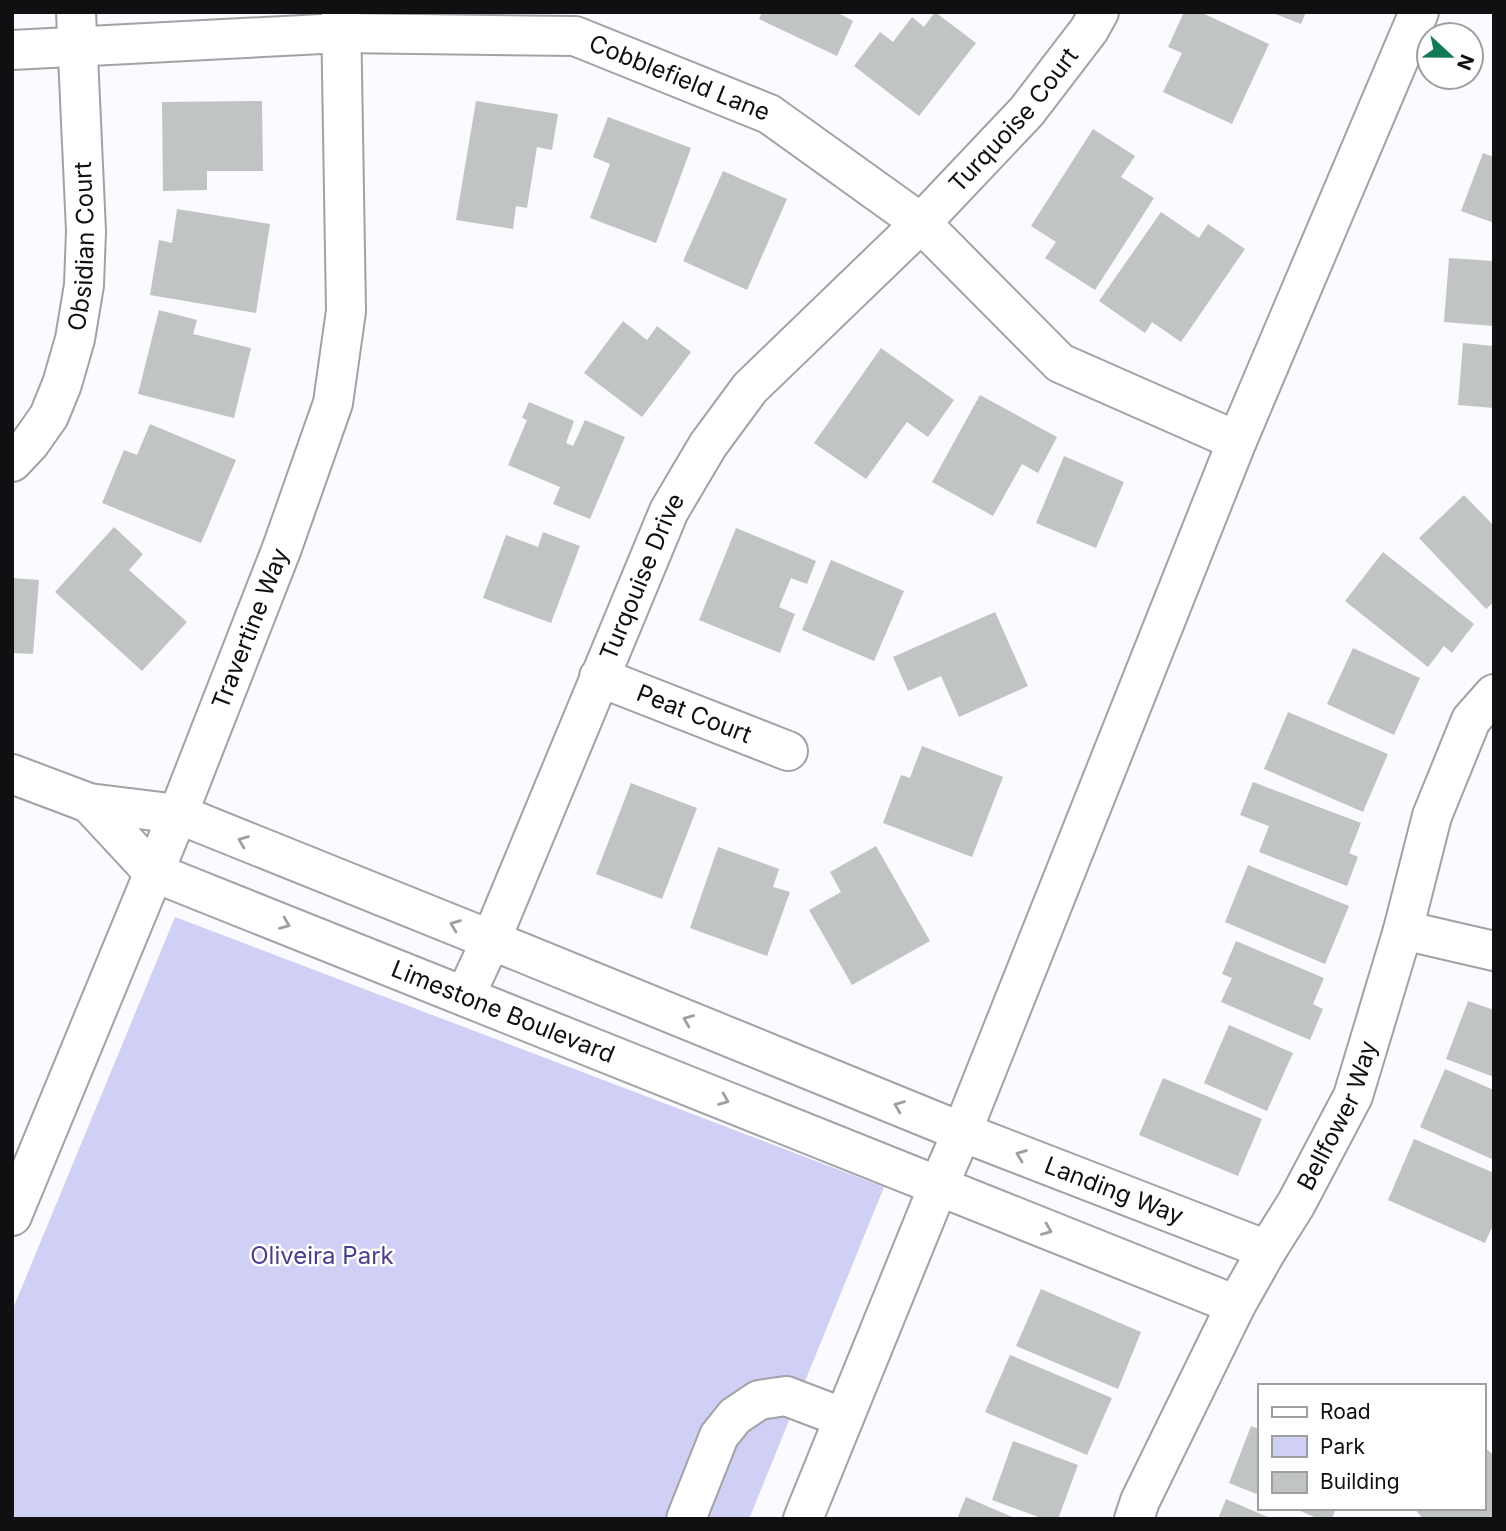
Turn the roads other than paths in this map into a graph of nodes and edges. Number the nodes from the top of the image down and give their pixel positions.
1 (1099, 12) edge
2 (1419, 12) edge
3 (341, 23) edge
4 (77, 29) edge
5 (12, 50) edge
6 (921, 223) junction
7 (1237, 441) junction
8 (12, 462) edge
9 (599, 677) junction
10 (1494, 694) edge
11 (788, 751) dead end
12 (12, 774) edge
13 (89, 803) junction
14 (178, 814) junction
15 (153, 872) junction
16 (1403, 930) junction
17 (491, 940) junction
18 (1494, 951) edge
19 (465, 996) junction
20 (962, 1132) junction
21 (938, 1186) junction
22 (12, 1216) edge
23 (1267, 1250) junction
24 (1236, 1305) junction
25 (844, 1418) junction
26 (686, 1519) edge
27 (803, 1519) edge
28 (1134, 1519) edge

1 - 6 street, Turquoise Court
2 - 7 street
3 - 4 street, Cobblefield Lane
3 - 6 street, Cobblefield Lane
3 - 14 street, Travertine Way
4 - 5 street, Cobblefield Lane
4 - 8 street, Obsidian Court
6 - 7 street, Cobblefield Lane
6 - 9 street, Turqouise Drive
7 - 20 street
9 - 11 street, Peat Court
9 - 17 street, Turqouise Drive
10 - 16 street, Bellfower Way
12 - 13 street, Limestone Boulevard
13 - 14 street, Limestone Boulevard
13 - 15 street, Limestone Boulevard
14 - 15 street, Travertine Way
17 -> 14 street, Limestone Boulevard
15 -> 19 street, Limestone Boulevard
15 - 22 street, Travertine Way
16 - 18 street
16 - 23 street, Bellfower Way
17 - 19 street, Turqouise Drive
20 -> 17 street, Limestone Boulevard
19 -> 21 street, Limestone Boulevard
20 - 21 street
23 -> 20 street, Landing Way
21 -> 24 street
21 - 25 street
23 - 24 street, Bellfower Way
24 - 28 street, Bellfower Way
25 - 26 street
25 - 27 street

